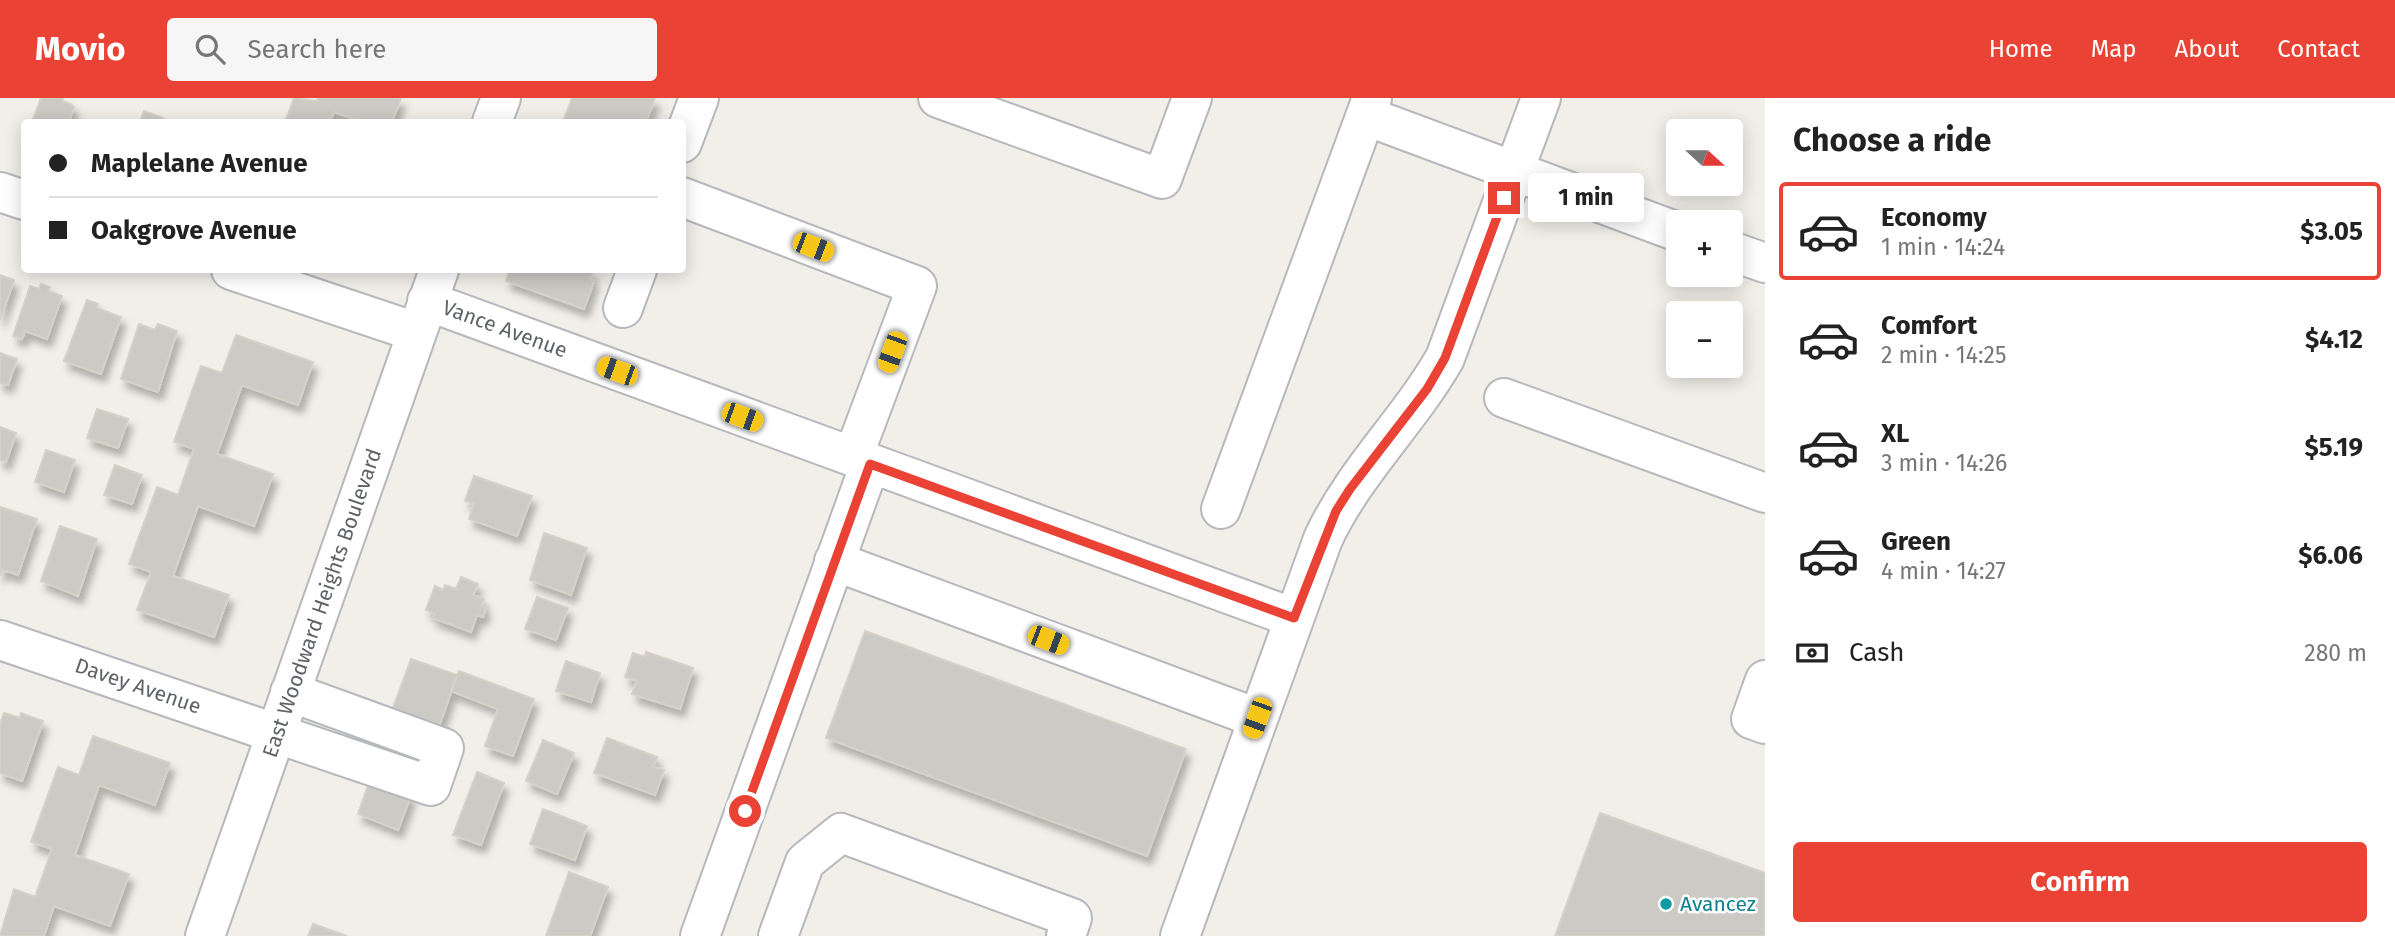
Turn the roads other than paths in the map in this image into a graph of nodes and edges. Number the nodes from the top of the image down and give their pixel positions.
1 (501, 98) edge
2 (699, 98) edge
3 (938, 98) edge
4 (1192, 98) edge
5 (1541, 98) edge
6 (1369, 107) edge
7 (1018, 112) edge
8 (493, 119) edge
9 (686, 132) edge
10 (1514, 172) junction
11 (0, 192) edge
12 (21, 199) edge
13 (686, 199) edge
14 (1666, 228) edge
15 (1743, 255) edge
16 (1765, 263) edge
17 (249, 273) edge
18 (636, 273) edge
19 (427, 301) edge
20 (622, 308) dead end
21 (1504, 398) dead end
22 (861, 461) junction
23 (1765, 493) edge
24 (1221, 509) dead end
25 (834, 561) junction
26 (1294, 618) junction
27 (0, 639) edge
28 (1765, 680) edge
29 (290, 692) junction
30 (1257, 718) junction
31 (1765, 724) edge
32 (276, 733) junction
33 (205, 936) edge
34 (700, 936) edge
35 (778, 936) edge
36 (1066, 936) edge
37 (1180, 936) edge

1 - 8 street
2 - 9 street
3 - 7 street
4 - 7 street
5 - 10 street
6 - 10 street
6 - 24 street
10 - 14 street
10 - 26 street
11 - 12 street
13 - 22 street
15 - 16 street
17 - 19 street, Vance Avenue
18 - 20 street
19 - 22 street, Vance Avenue
19 - 29 street, East Woodward Heights Boulevard
21 - 23 street
22 - 25 street
22 - 26 street, Vance Avenue
25 - 30 street
25 - 34 street
26 - 30 street
27 - 32 street, Davey Avenue
28 - 31 street
29 - 32 street, East Woodward Heights Boulevard
29 - 32 street, Davey Avenue
30 - 37 street
32 - 33 street, East Woodward Heights Boulevard
35 - 36 street

